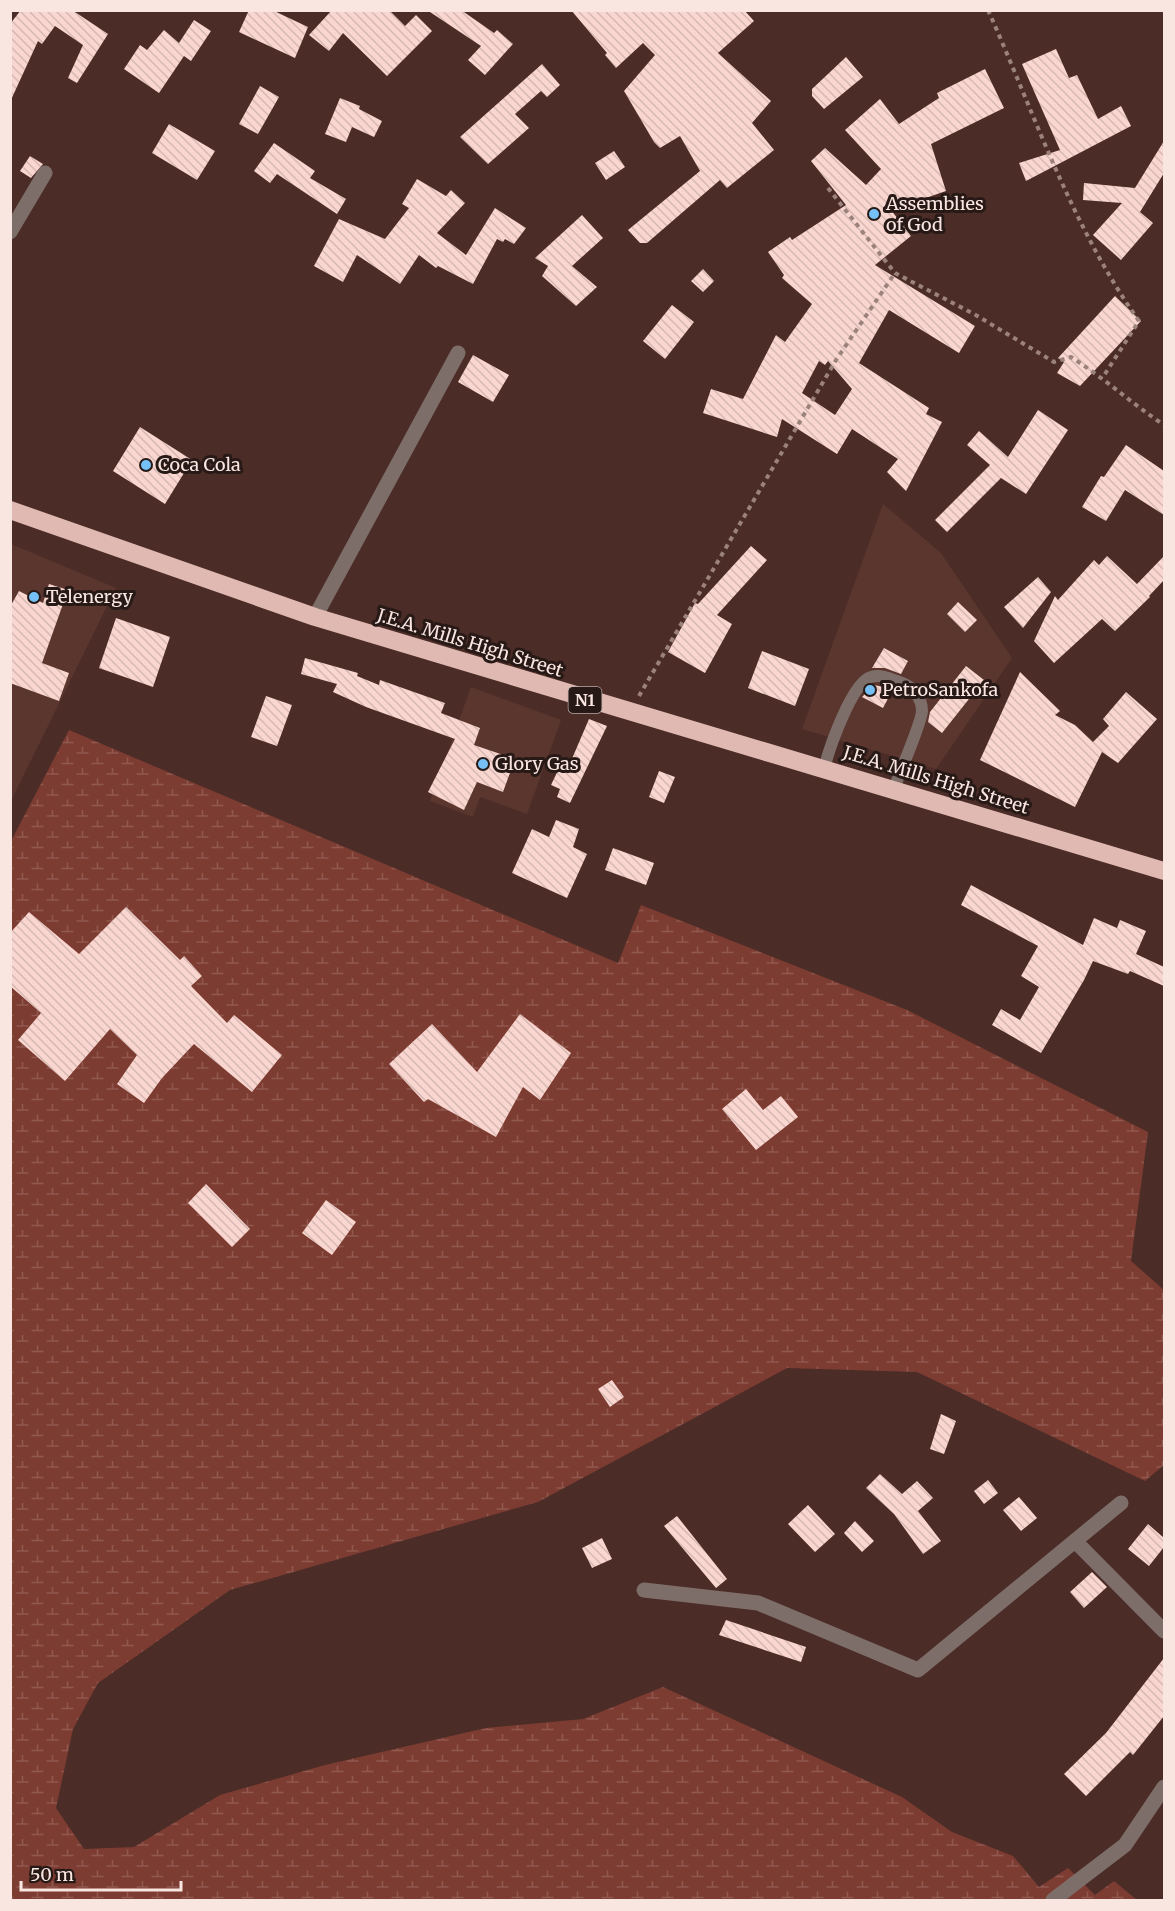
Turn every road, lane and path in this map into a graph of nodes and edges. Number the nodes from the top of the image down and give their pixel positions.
1 (988, 10) edge
2 (45, 173) dead end
3 (828, 188) dead end
4 (10, 232) edge
5 (895, 273) junction
6 (458, 353) dead end
7 (1102, 377) junction
8 (1164, 425) edge
9 (10, 510) edge
10 (315, 617) junction
11 (629, 712) junction
12 (824, 769) junction
13 (894, 789) junction
14 (1164, 871) edge
15 (1121, 1503) dead end
16 (1075, 1541) junction
17 (644, 1590) dead end
18 (1164, 1631) edge
19 (1164, 1787) edge
20 (1058, 1896) edge

1 - 7 path
2 - 4 street
3 - 5 path
5 - 7 path
5 - 11 path
6 - 10 street
7 - 8 path
9 - 10 highway, J.E.A. Mills High Street / N1
10 - 11 highway, J.E.A. Mills High Street / N1
11 - 12 highway, J.E.A. Mills High Street / N1
12 - 13 highway, J.E.A. Mills High Street / N1
12 - 13 lane
13 - 14 highway, J.E.A. Mills High Street / N1
15 - 16 street
16 - 17 street
16 - 18 street
19 - 20 street

